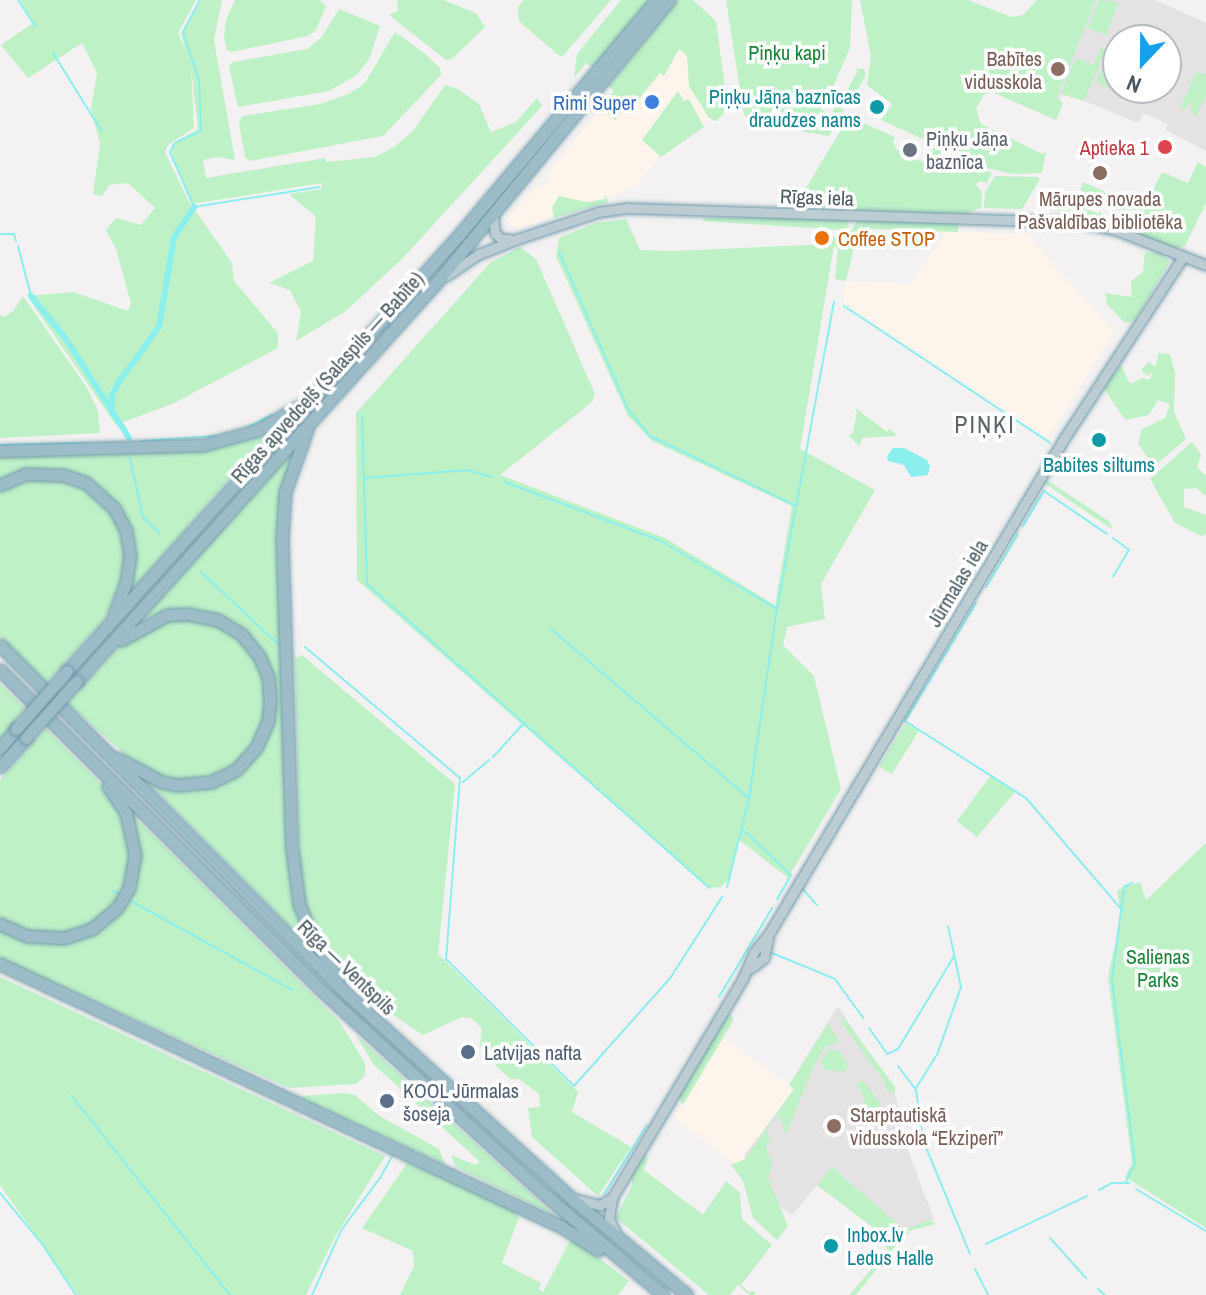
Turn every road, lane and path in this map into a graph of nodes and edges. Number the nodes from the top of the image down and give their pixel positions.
1 (656, 0) edge
2 (669, 0) edge
3 (493, 215) junction
4 (517, 239) junction
5 (1182, 258) junction
6 (1206, 265) edge
7 (436, 283) junction
8 (305, 403) junction
9 (311, 421) junction
10 (0, 451) edge
11 (0, 485) edge
12 (109, 626) junction
13 (0, 645) edge
14 (107, 649) junction
15 (0, 670) edge
16 (0, 748) edge
17 (101, 748) junction
18 (81, 751) junction
19 (0, 767) edge
20 (0, 924) edge
21 (0, 964) edge
22 (349, 996) junction
23 (571, 1198) junction
24 (612, 1198) junction
25 (617, 1237) junction
26 (652, 1295) edge
27 (663, 1295) edge
28 (687, 1295) edge

1 - 8 highway, Rīgas apvedceļš (Salaspils — Babīte)
2 - 3 highway, Rīgas apvedceļš (Salaspils — Babīte)
3 - 4 main road
3 - 7 highway, Rīgas apvedceļš (Salaspils — Babīte)
4 - 5 main road, Rīgas iela
4 - 7 main road, Rīgas iela
5 - 6 main road, Rīgas iela
5 - 24 main road, Jūrmalas iela
7 - 9 highway, Rīgas apvedceļš (Salaspils — Babīte)
8 - 10 highway
8 - 12 highway, Rīgas apvedceļš (Salaspils — Babīte)
9 - 14 highway, Rīgas apvedceļš (Salaspils — Babīte)
9 - 22 highway
11 - 12 highway
12 - 16 highway, Rīgas apvedceļš (Salaspils — Babīte), bridge
13 - 17 highway, Rīga — Ventspils
14 - 17 highway
14 - 19 highway, Rīgas apvedceļš (Salaspils — Babīte), bridge
15 - 18 highway, Rīga — Ventspils
17 - 22 highway, Rīga — Ventspils
18 - 20 highway
18 - 27 highway, Rīga — Ventspils
21 - 26 highway
22 - 23 highway, Rīga — Ventspils
23 - 24 main road
23 - 25 highway, Rīga — Ventspils
24 - 25 main road
25 - 28 highway, Rīga — Ventspils

